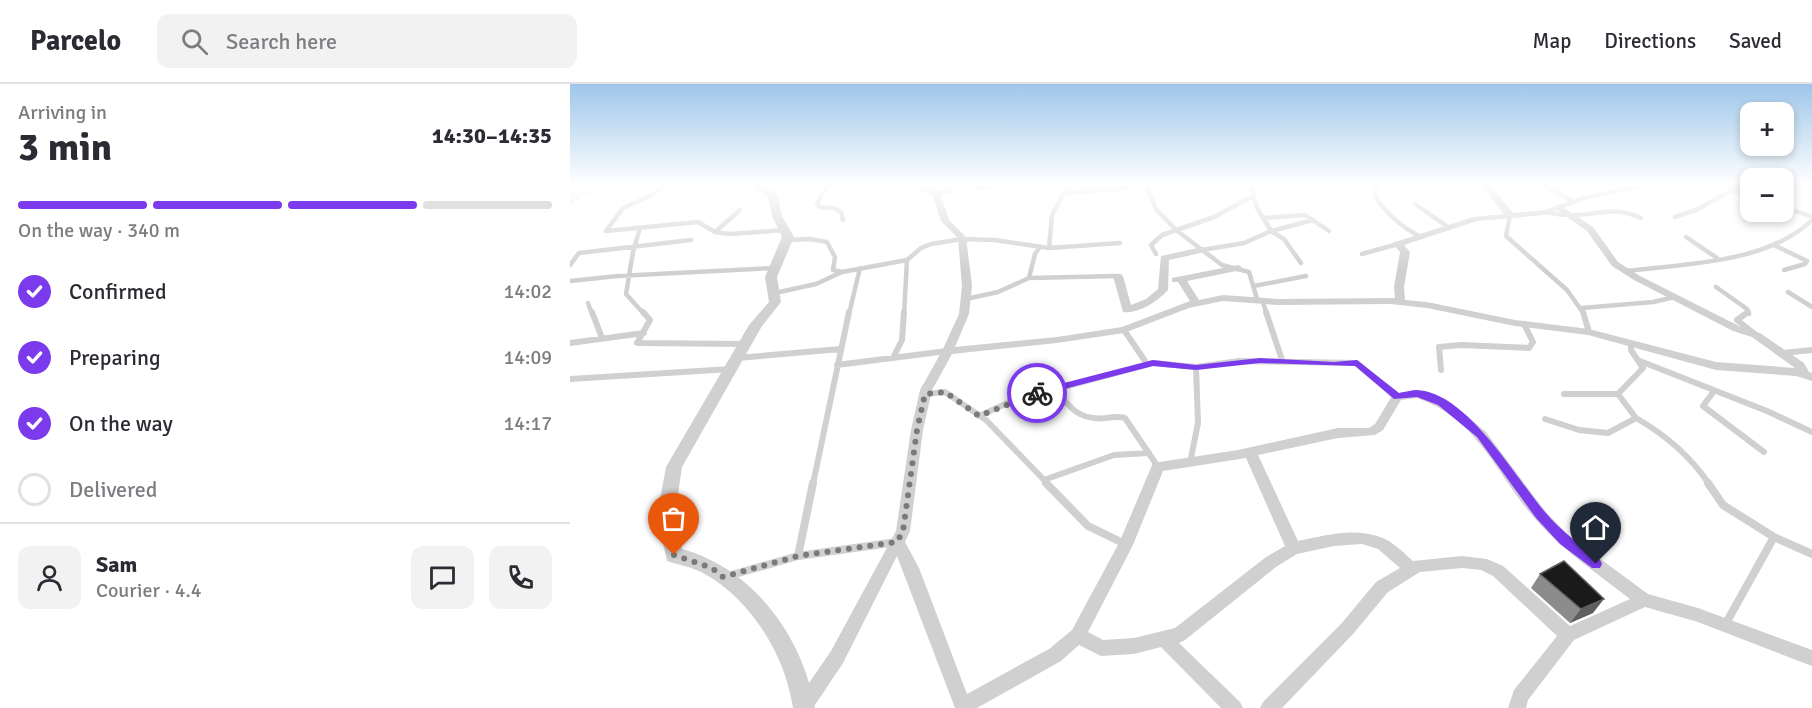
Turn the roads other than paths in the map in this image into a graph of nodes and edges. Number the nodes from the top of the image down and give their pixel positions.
1 (618, 213) edge
2 (736, 213) edge
3 (776, 213) edge
4 (841, 213) edge
5 (942, 213) edge
6 (1052, 213) edge
7 (1160, 213) edge
8 (1222, 213) edge
9 (1262, 213) edge
10 (1387, 213) edge
11 (1429, 213) edge
12 (1525, 213) edge
13 (1555, 213) edge
14 (1568, 213) edge
15 (1585, 213) edge
16 (1633, 213) edge
17 (1686, 213) edge
18 (1510, 214) junction
19 (1571, 215) junction
20 (1675, 217) dead end
21 (1264, 218) junction
22 (1641, 218) dead end
23 (1812, 219) edge
24 (843, 220) dead end
25 (1313, 220) junction
26 (1448, 226) junction
27 (640, 228) junction
28 (1176, 230) junction
29 (1271, 231) junction
30 (1329, 231) dead end
31 (715, 232) junction
32 (786, 235) junction
33 (1419, 236) junction
34 (1686, 237) dead end
35 (962, 239) junction
36 (691, 240) dead end
37 (1120, 243) dead end
38 (1398, 244) junction
39 (633, 245) junction
40 (1774, 245) junction
41 (1040, 247) junction
42 (1049, 249) junction
43 (1202, 250) junction
44 (1156, 254) dead end
45 (1362, 254) dead end
46 (1717, 258) junction
47 (906, 260) junction
48 (1301, 262) dead end
49 (570, 265) edge
50 (775, 268) junction
51 (860, 268) junction
52 (1238, 268) junction
53 (1785, 270) dead end
54 (1626, 271) junction
55 (842, 272) junction
56 (631, 275) junction
57 (1118, 276) joint
58 (1306, 276) dead end
59 (1029, 278) junction
60 (1181, 279) junction
61 (570, 281) edge
62 (1164, 283) junction
63 (1254, 286) junction
64 (1716, 287) dead end
65 (775, 292) junction
66 (1788, 292) dead end
67 (1675, 297) junction
68 (966, 298) junction
69 (1259, 300) junction
70 (1400, 302) junction
71 (588, 303) dead end
72 (1196, 303) junction
73 (1812, 307) edge
74 (1582, 308) junction
75 (1524, 324) junction
76 (1124, 330) junction
77 (644, 332) junction
78 (1589, 332) junction
79 (1756, 335) junction
80 (602, 338) junction
81 (570, 343) edge
82 (1631, 345) junction
83 (841, 349) junction
84 (1812, 350) edge
85 (948, 351) junction
86 (1783, 353) junction
87 (738, 357) junction
88 (893, 358) junction
89 (1282, 360) junction
90 (1640, 361) junction
91 (1147, 364) junction
92 (837, 365) junction
93 (1196, 368) junction
94 (1441, 370) dead end
95 (1809, 376) edge
96 (570, 379) edge
97 (1055, 388) junction
98 (1714, 391) junction
99 (925, 394) junction
100 (1564, 394) dead end
101 (1618, 394) junction
102 (1397, 397) junction
103 (979, 416) junction
104 (1636, 418) junction
105 (1545, 419) dead end
106 (1812, 432) edge
107 (1764, 452) dead end
108 (1149, 453) junction
109 (1250, 453) junction
110 (1190, 463) junction
111 (1158, 467) junction
112 (1044, 480) junction
113 (1774, 537) junction
114 (897, 542) junction
115 (1126, 544) junction
116 (1294, 548) junction
117 (1812, 554) edge
118 (798, 556) junction
119 (1412, 569) junction
120 (723, 577) junction
121 (1644, 600) junction
122 (1725, 625) junction
123 (1078, 635) junction
124 (1568, 635) junction
125 (1164, 639) junction
126 (1812, 658) edge
127 (804, 707) edge
128 (964, 707) edge
129 (1234, 708) edge
130 (1269, 708) edge
131 (1517, 708) edge

1 - 27 lane
2 - 31 lane
3 - 32 street
4 - 24 lane
5 - 35 street
6 - 42 lane
7 - 28 lane
8 - 28 lane
9 - 21 lane
10 - 33 lane
11 - 26 lane
12 - 18 street
13 - 19 lane
14 - 19 street
15 - 19 lane
16 - 22 lane
17 - 20 lane
18 - 26 street
18 - 74 lane
19 - 54 street
21 - 25 lane
21 - 29 lane
23 - 40 lane
25 - 29 lane
25 - 30 lane
26 - 33 street
27 - 31 lane
27 - 39 lane
28 - 43 lane
28 - 44 lane
29 - 43 lane
29 - 48 lane
31 - 32 lane
32 - 50 street
32 - 55 lane
33 - 38 street
34 - 46 lane
35 - 41 lane
35 - 47 lane
35 - 68 street
36 - 39 lane
37 - 42 lane
38 - 45 lane
38 - 70 street
39 - 49 lane
39 - 56 lane
40 - 46 lane
40 - 53 lane
41 - 42 lane
41 - 59 lane
43 - 52 lane
43 - 62 street
46 - 54 lane
47 - 51 lane
47 - 88 lane
50 - 56 lane
50 - 65 street
51 - 55 lane
51 - 83 lane
52 - 60 street
52 - 63 lane
54 - 67 street
55 - 65 lane
56 - 61 lane
56 - 77 lane
57 - 59 lane
57 - 62 street
58 - 63 lane
59 - 68 lane
60 - 62 street
60 - 72 street
63 - 69 lane
64 - 79 lane
65 - 87 street
66 - 73 lane
67 - 74 lane
67 - 79 street
68 - 85 street
69 - 70 street
69 - 72 street
69 - 89 lane
70 - 75 street
71 - 80 lane
72 - 76 street
74 - 78 lane
75 - 78 street
75 - 94 lane
76 - 85 street
76 - 91 lane
77 - 80 lane
77 - 87 lane
78 - 82 street
79 - 86 street
80 - 81 lane
82 - 90 lane
82 - 95 street
83 - 87 lane
83 - 92 lane
84 - 86 lane
85 - 88 lane
85 - 99 street
86 - 95 street
87 - 96 lane
87 - 120 street
88 - 92 lane
89 - 93 lane
89 - 102 lane
90 - 98 lane
90 - 101 lane
91 - 93 lane
91 - 97 lane
92 - 118 lane
93 - 110 lane
97 - 103 lane
97 - 108 lane
98 - 106 lane
98 - 107 lane
99 - 103 lane
99 - 114 street
100 - 101 lane
101 - 104 lane
102 - 109 street
102 - 121 street
103 - 112 lane
104 - 105 lane
104 - 113 lane
108 - 111 lane
108 - 112 lane
109 - 110 street
109 - 116 street
110 - 111 street
111 - 115 street
112 - 115 lane
113 - 117 lane
113 - 122 lane
114 - 118 lane
114 - 127 street
114 - 128 street
115 - 123 street
116 - 119 street
116 - 125 street
118 - 120 lane
119 - 124 street
119 - 130 street
120 - 127 street
121 - 122 street
121 - 124 street
122 - 126 street
123 - 125 street
123 - 128 street
124 - 131 street
125 - 129 street

